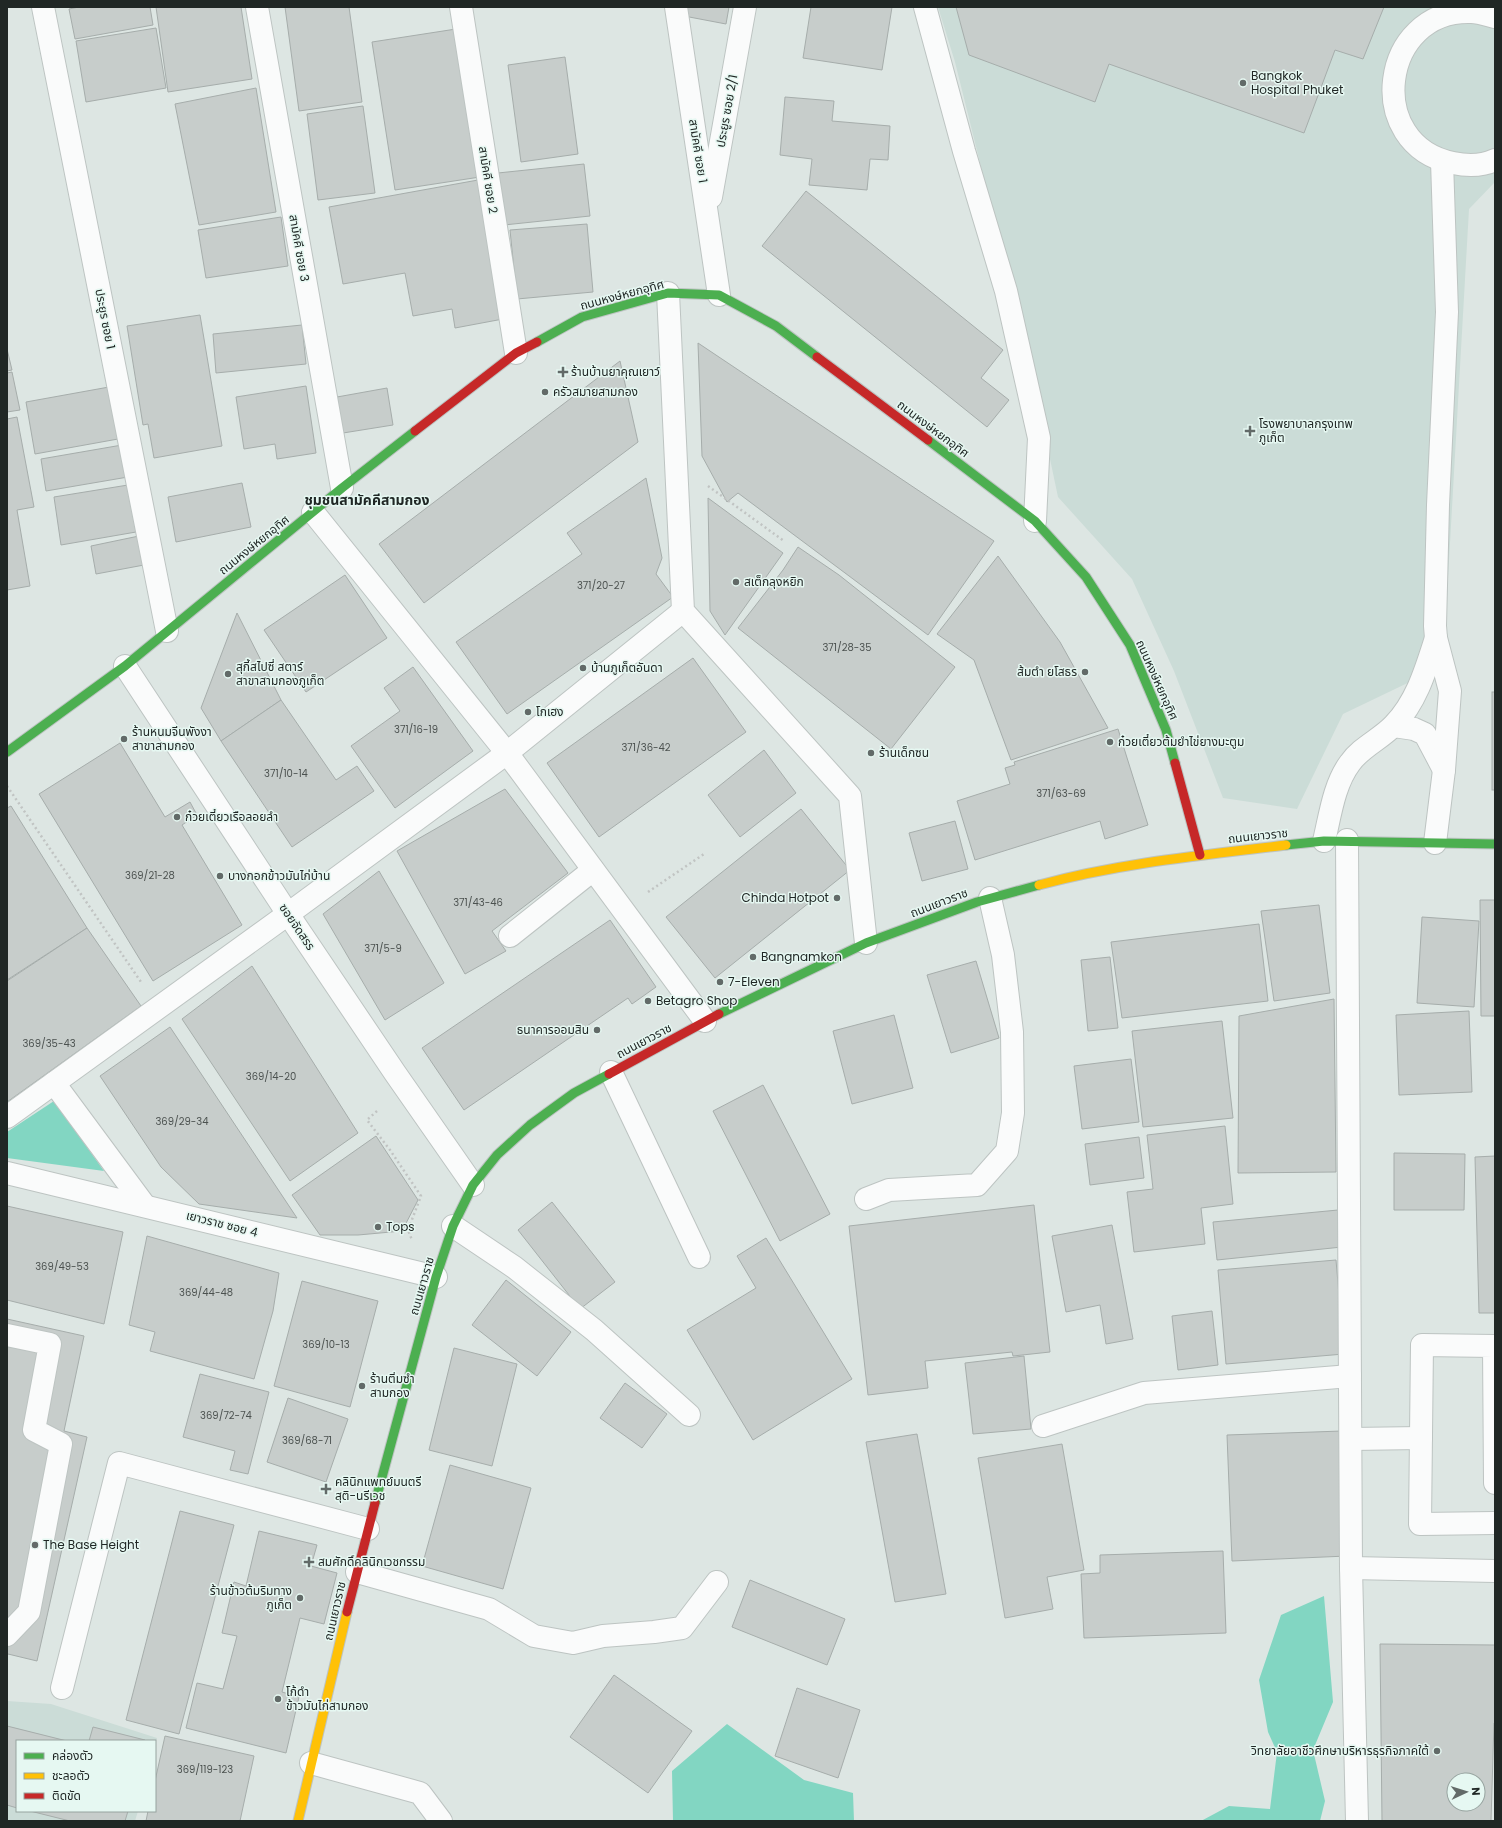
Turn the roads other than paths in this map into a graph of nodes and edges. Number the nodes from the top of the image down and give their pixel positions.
1 (43, 7) edge
2 (257, 7) edge
3 (461, 7) edge
4 (676, 7) edge
5 (745, 7) edge
6 (925, 7) edge
7 (1495, 7) edge
8 (1495, 16) edge
9 (1495, 160) edge
10 (1442, 161) junction
11 (708, 214) junction
12 (668, 293) junction
13 (719, 295) junction
14 (516, 353) junction
15 (342, 488) junction
16 (313, 512) junction
17 (1035, 521) junction
18 (682, 611) junction
19 (167, 631) junction
20 (1436, 638) junction
21 (125, 666) junction
22 (1394, 726) junction
23 (7, 752) edge
24 (507, 753) junction
25 (1444, 770) junction
26 (1347, 840) junction
27 (1324, 841) junction
28 (1435, 843) junction
29 (1495, 844) edge
30 (1200, 855) junction
31 (593, 870) junction
32 (990, 898) junction
33 (288, 914) junction
34 (510, 936) dead end
35 (866, 943) junction
36 (705, 1021) junction
37 (612, 1072) junction
38 (54, 1083) junction
39 (7, 1117) edge
40 (7, 1172) edge
41 (473, 1185) junction
42 (866, 1199) dead end
43 (145, 1206) junction
44 (453, 1226) junction
45 (699, 1257) dead end
46 (436, 1277) junction
47 (7, 1335) edge
48 (1350, 1376) junction
49 (689, 1414) dead end
50 (1043, 1426) dead end
51 (1420, 1438) junction
52 (1351, 1439) junction
53 (1495, 1483) edge
54 (1495, 1523) edge
55 (368, 1529) junction
56 (1351, 1568) junction
57 (1495, 1571) edge
58 (356, 1572) junction
59 (717, 1582) dead end
60 (7, 1635) edge
61 (62, 1688) dead end
62 (311, 1763) junction
63 (298, 1821) edge
64 (441, 1821) edge
65 (1357, 1821) edge

1 - 19 street, ประยูร ซอย 1
2 - 15 street, สามัคคี ซอย 3
3 - 14 street, สามัคคี ซอย 2
4 - 11 street, สามัคคี ซอย 1
5 - 11 street, ประยูร ซอย 2/1
6 - 17 street
7 - 8 street
8 - 10 street
9 - 10 street
10 - 20 street
11 - 13 street, สามัคคี ซอย 1
12 - 13 main road, ถนนหงษ์หยกอุทิศ
12 - 14 main road, ถนนหงษ์หยกอุทิศ
12 - 18 street
13 - 17 main road, ถนนหงษ์หยกอุทิศ
14 - 15 main road, ถนนหงษ์หยกอุทิศ
15 - 16 main road, ถนนหงษ์หยกอุทิศ
16 - 19 main road, ถนนหงษ์หยกอุทิศ
16 - 24 street
17 - 30 main road, ถนนหงษ์หยกอุทิศ
18 - 24 street
18 - 35 street
19 - 21 main road, ถนนหงษ์หยกอุทิศ
20 - 22 street
20 - 25 street
21 - 23 main road, ถนนหงษ์หยกอุทิศ
21 - 33 street, ซอยจัดสรร
22 - 25 street
22 - 27 street
24 - 31 street
24 - 33 street
25 - 28 street
26 - 27 main road, ถนนเยาวราช
26 - 28 main road, ถนนเยาวราช
26 - 48 street
27 - 30 main road, ถนนเยาวราช
28 - 29 main road, ถนนเยาวราช
30 - 32 main road, ถนนเยาวราช
31 - 34 street
31 - 36 street
32 - 35 main road, ถนนเยาวราช
32 - 42 street
33 - 38 street
33 - 41 street, ซอยจัดสรร
35 - 36 main road, ถนนเยาวราช
36 - 37 main road, ถนนเยาวราช
37 - 41 main road, ถนนเยาวราช
37 - 45 street
38 - 39 street
38 - 43 street
40 - 43 street, เยาวราช ซอย 4
41 - 44 main road, ถนนเยาวราช
43 - 46 street, เยาวราช ซอย 4
44 - 46 main road, ถนนเยาวราช
44 - 49 street
46 - 55 main road, ถนนเยาวราช
47 - 60 street
48 - 50 street
48 - 52 street
51 - 52 street
51 - 53 street
51 - 54 street
52 - 56 street
55 - 58 main road, ถนนเยาวราช
55 - 61 street
56 - 57 street
56 - 65 street
58 - 59 street
58 - 62 main road, ถนนเยาวราช
62 - 63 main road, ถนนเยาวราช
62 - 64 street

